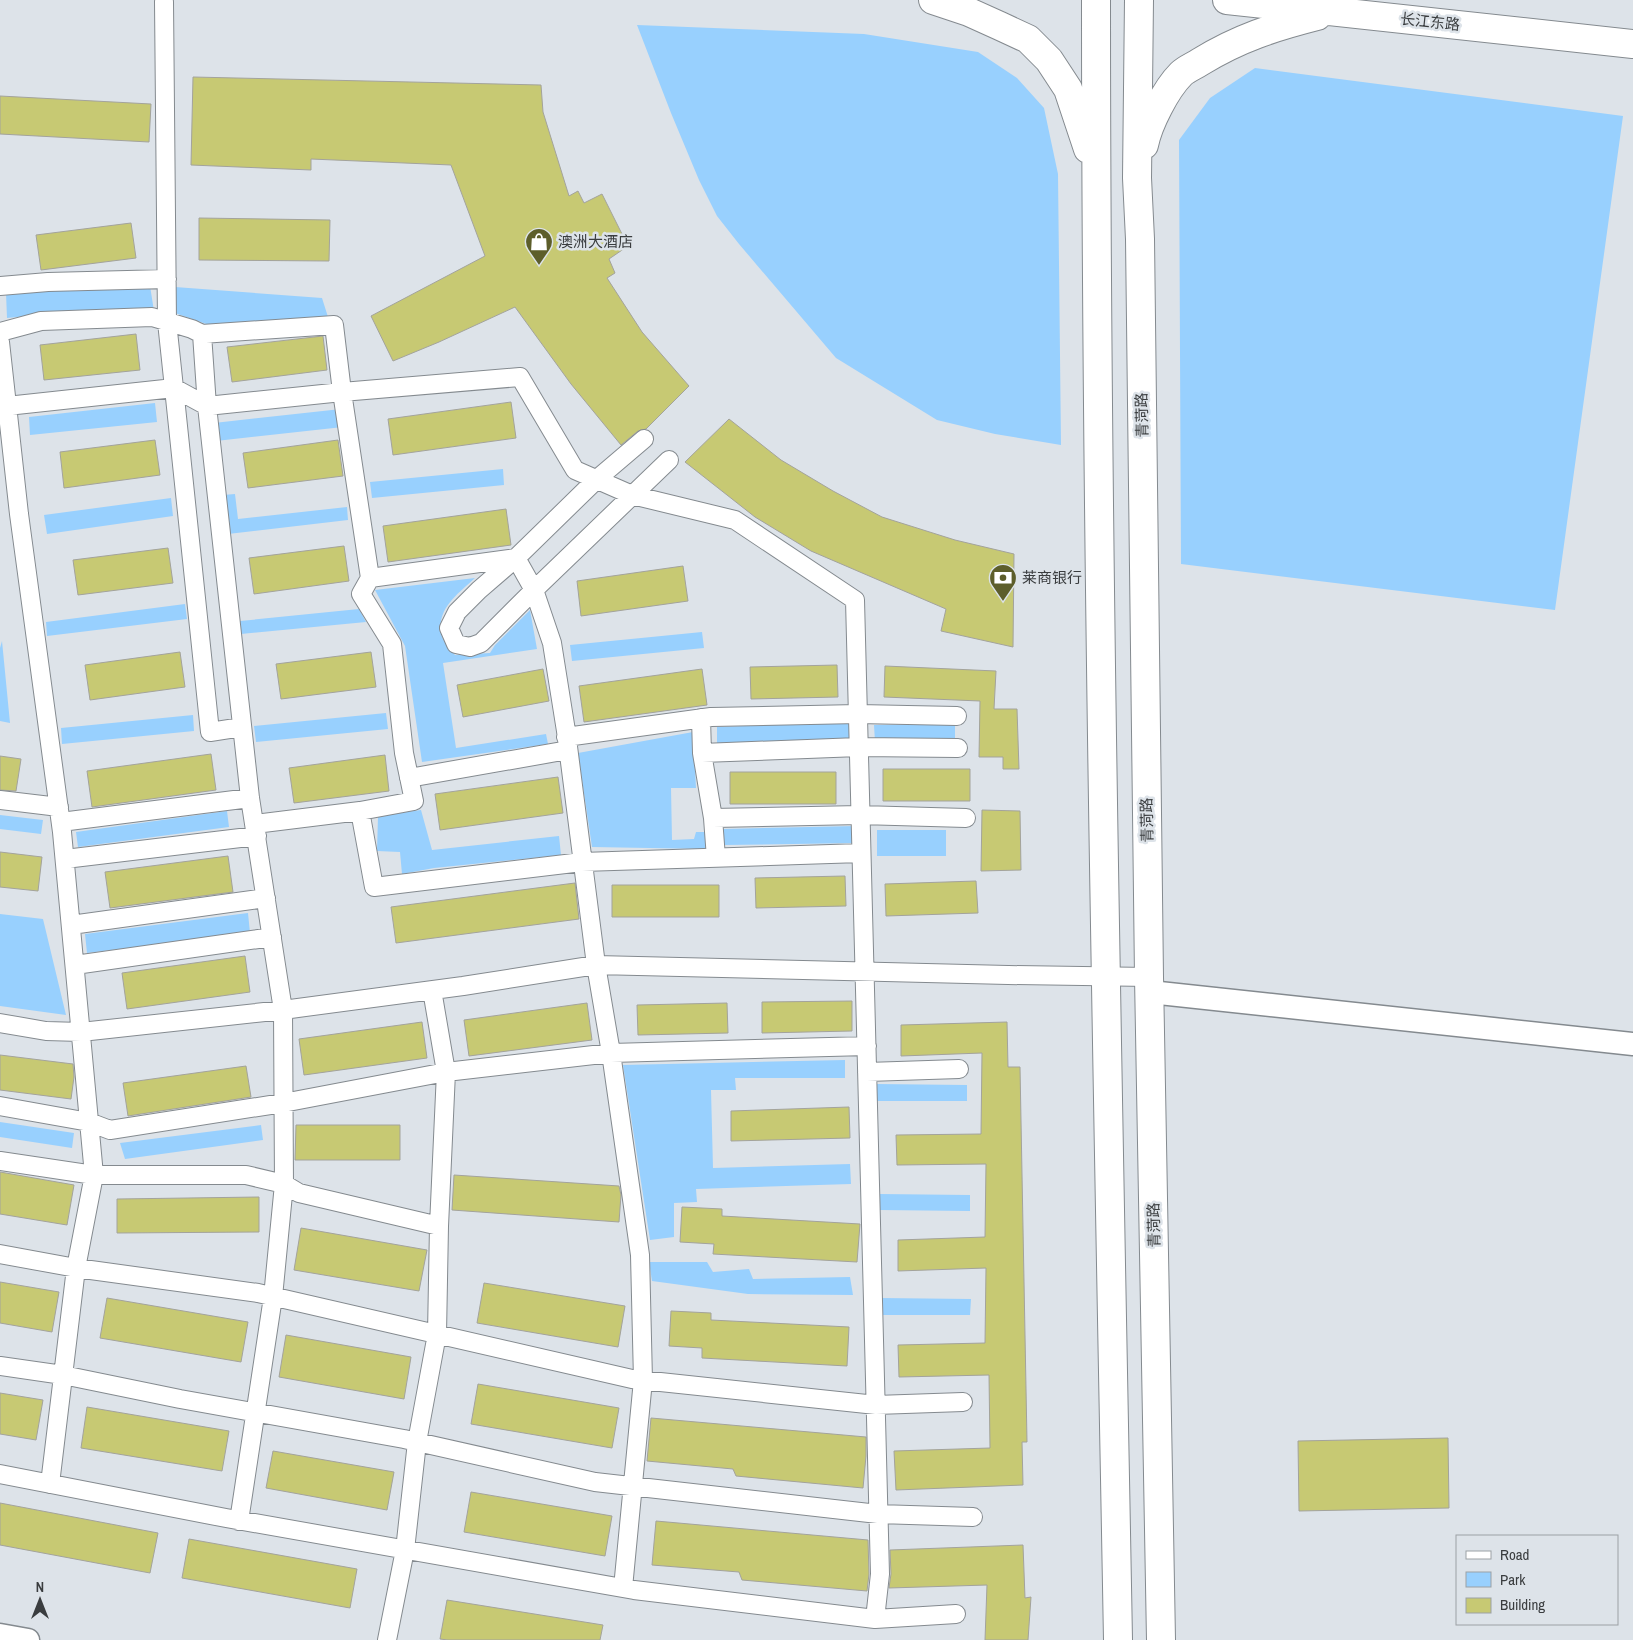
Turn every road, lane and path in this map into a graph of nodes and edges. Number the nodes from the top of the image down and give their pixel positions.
1 (932, 0) edge
2 (1096, 0) edge
3 (1139, 0) edge
4 (1227, 0) edge
5 (164, 2) dead end
6 (1327, 6) edge
7 (1633, 44) edge
8 (1096, 173) junction
9 (1137, 178) junction
10 (167, 279) junction
11 (0, 286) edge
12 (168, 322) junction
13 (0, 332) edge
14 (202, 334) junction
15 (0, 342) edge
16 (174, 388) junction
17 (342, 392) junction
18 (7, 406) junction
19 (207, 406) junction
20 (644, 439) dead end
21 (670, 460) dead end
22 (597, 480) junction
23 (632, 495) junction
24 (516, 558) junction
25 (370, 578) junction
26 (534, 590) junction
27 (858, 714) junction
28 (957, 716) dead end
29 (701, 718) junction
30 (242, 727) junction
31 (567, 744) junction
32 (859, 747) junction
33 (958, 748) dead end
34 (702, 753) junction
35 (409, 778) junction
36 (250, 798) junction
37 (0, 800) edge
38 (360, 812) junction
39 (60, 815) junction
40 (860, 815) junction
41 (713, 818) junction
42 (966, 818) dead end
43 (256, 830) junction
44 (862, 853) junction
45 (65, 858) junction
46 (716, 858) junction
47 (582, 862) junction
48 (266, 898) junction
49 (71, 925) junction
50 (272, 937) junction
51 (74, 965) junction
52 (596, 965) junction
53 (865, 971) junction
54 (1105, 976) junction
55 (1149, 984) junction
56 (432, 990) junction
57 (283, 1010) junction
58 (0, 1023) edge
59 (81, 1032) junction
60 (1633, 1044) edge
61 (867, 1046) junction
62 (611, 1053) junction
63 (959, 1069) dead end
64 (446, 1072) junction
65 (867, 1072) junction
66 (283, 1104) junction
67 (0, 1106) edge
68 (89, 1122) junction
69 (0, 1161) edge
70 (94, 1175) junction
71 (284, 1184) junction
72 (439, 1226) junction
73 (0, 1254) edge
74 (76, 1268) junction
75 (273, 1297) junction
76 (437, 1334) junction
77 (0, 1366) edge
78 (63, 1375) junction
79 (643, 1380) junction
80 (963, 1402) dead end
81 (876, 1405) junction
82 (255, 1412) junction
83 (417, 1442) junction
84 (0, 1474) edge
85 (50, 1484) junction
86 (634, 1486) junction
87 (878, 1514) junction
88 (973, 1516) dead end
89 (239, 1520) junction
90 (405, 1550) junction
91 (623, 1588) junction
92 (956, 1614) dead end
93 (875, 1619) junction
94 (0, 1635) edge
95 (28, 1640) edge
96 (387, 1640) edge
97 (1118, 1640) edge
98 (1160, 1640) edge

1 - 8 main road
2 - 8 main road
3 - 9 main road, 青菏路
4 - 6 main road, 长江东路
5 - 10 street
6 - 7 main road, 长江东路
6 - 9 main road
8 - 54 main road
9 - 55 main road, 青菏路
10 - 11 street
10 - 12 street
12 - 13 street
12 - 14 street
12 - 16 street
14 - 17 street
14 - 19 street
15 - 18 street
16 - 18 street
16 - 19 street
16 - 30 street
17 - 19 street
17 - 22 street
17 - 25 street
18 - 39 street
19 - 30 street
20 - 22 street
21 - 23 street
22 - 23 street
22 - 24 street
23 - 26 street
23 - 27 street
24 - 25 street
24 - 26 street
24 - 26 street
25 - 35 street
26 - 31 street
27 - 28 street
27 - 29 street
27 - 32 street
29 - 31 street
29 - 34 street
30 - 36 street
31 - 35 street
31 - 47 street
32 - 33 street
32 - 34 street
32 - 40 street
34 - 41 street
35 - 38 street
36 - 39 street
36 - 43 street
37 - 39 street
38 - 43 street
38 - 47 street
39 - 45 street
40 - 41 street
40 - 42 street
40 - 44 street
41 - 46 street
43 - 45 street
43 - 48 street
44 - 46 street
44 - 53 street
45 - 49 street
46 - 47 street
47 - 52 street
48 - 49 street
48 - 50 street
49 - 51 street
50 - 51 street
50 - 57 street
51 - 59 street
52 - 53 street
52 - 56 street
52 - 62 street
53 - 54 street
53 - 61 street
54 - 55 street
54 - 97 main road
55 - 60 street
55 - 98 main road, 青菏路
56 - 57 street
56 - 64 street
57 - 59 street
57 - 66 street
58 - 59 street
59 - 68 street
61 - 62 street
61 - 65 street
62 - 64 street
62 - 79 street
63 - 65 street
64 - 66 street
64 - 72 street
65 - 81 street
66 - 68 street
66 - 71 street
67 - 68 street
68 - 70 street
69 - 70 street
70 - 71 street
70 - 74 street
71 - 72 street
71 - 75 street
72 - 76 street
73 - 74 street
74 - 75 street
74 - 78 street
75 - 76 street
75 - 82 street
76 - 79 street
76 - 83 street
77 - 78 street
78 - 82 street
78 - 85 street
79 - 81 street
79 - 86 street
80 - 81 street
81 - 87 street
82 - 83 street
82 - 89 street
83 - 86 street
83 - 90 street
84 - 85 street
85 - 89 street
86 - 87 street
86 - 91 street
87 - 88 street
87 - 93 street
89 - 90 street
90 - 91 street
90 - 96 street
91 - 93 street
92 - 93 street
94 - 95 street

